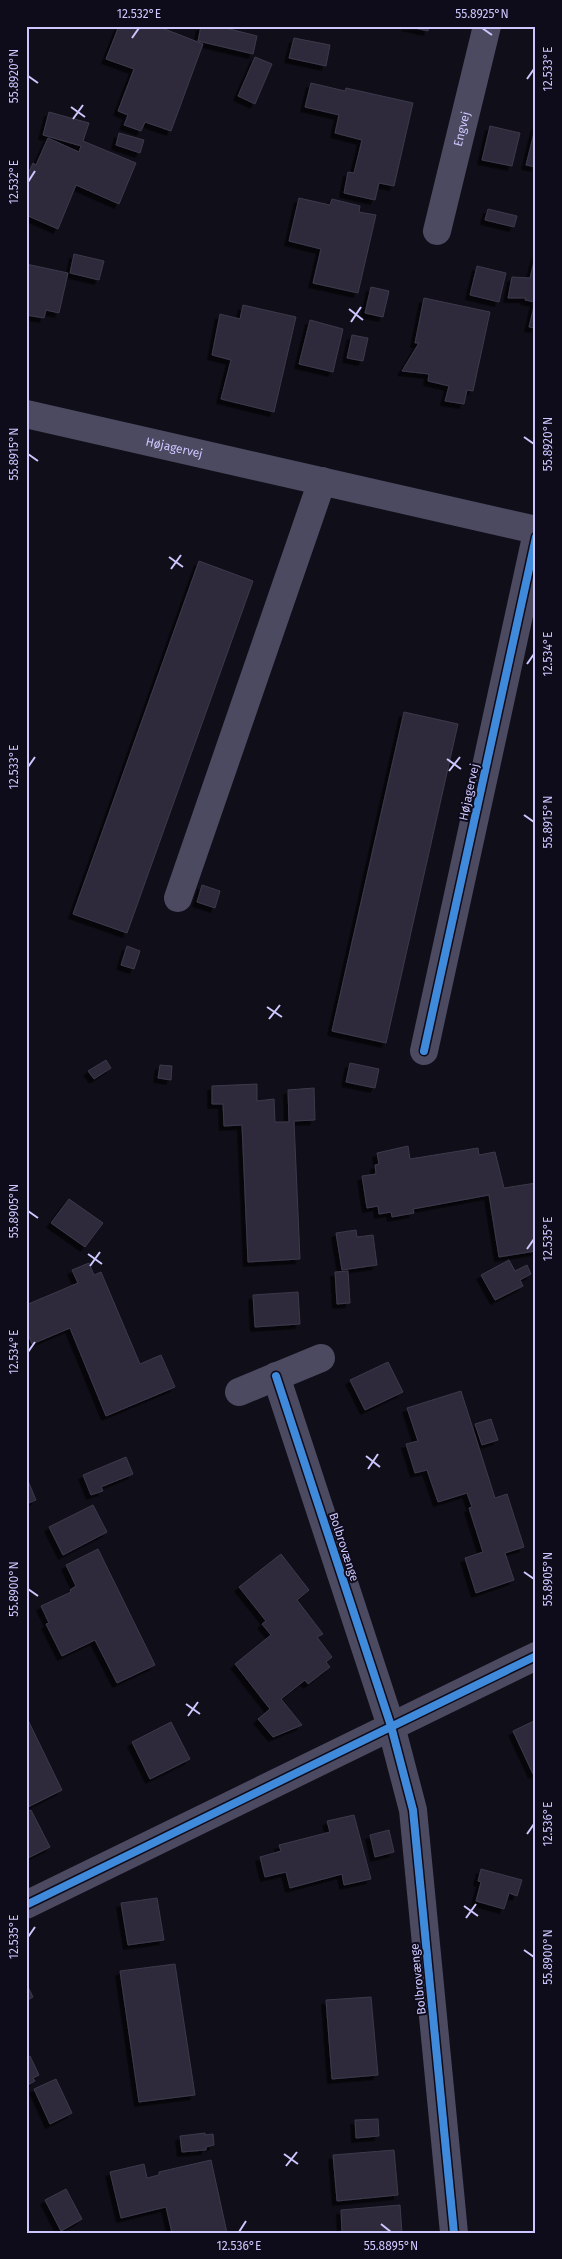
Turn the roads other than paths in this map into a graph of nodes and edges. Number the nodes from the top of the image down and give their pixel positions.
1 (487, 26) edge
2 (437, 231) dead end
3 (26, 414) edge
4 (322, 481) junction
5 (536, 530) edge
6 (536, 537) edge
7 (178, 898) dead end
8 (424, 1051) dead end
9 (321, 1358) dead end
10 (276, 1376) junction
11 (238, 1392) dead end
12 (536, 1656) edge
13 (391, 1726) junction
14 (26, 1905) edge
15 (454, 2233) edge

1 - 2 street, Engvej
3 - 4 street, Højagervej
4 - 5 street, Højagervej
4 - 7 street
6 - 8 street, Højagervej
9 - 10 street
10 - 11 street
10 - 13 street, Bolbrovænge
12 - 13 street
13 - 14 street
13 - 15 street, Bolbrovænge

